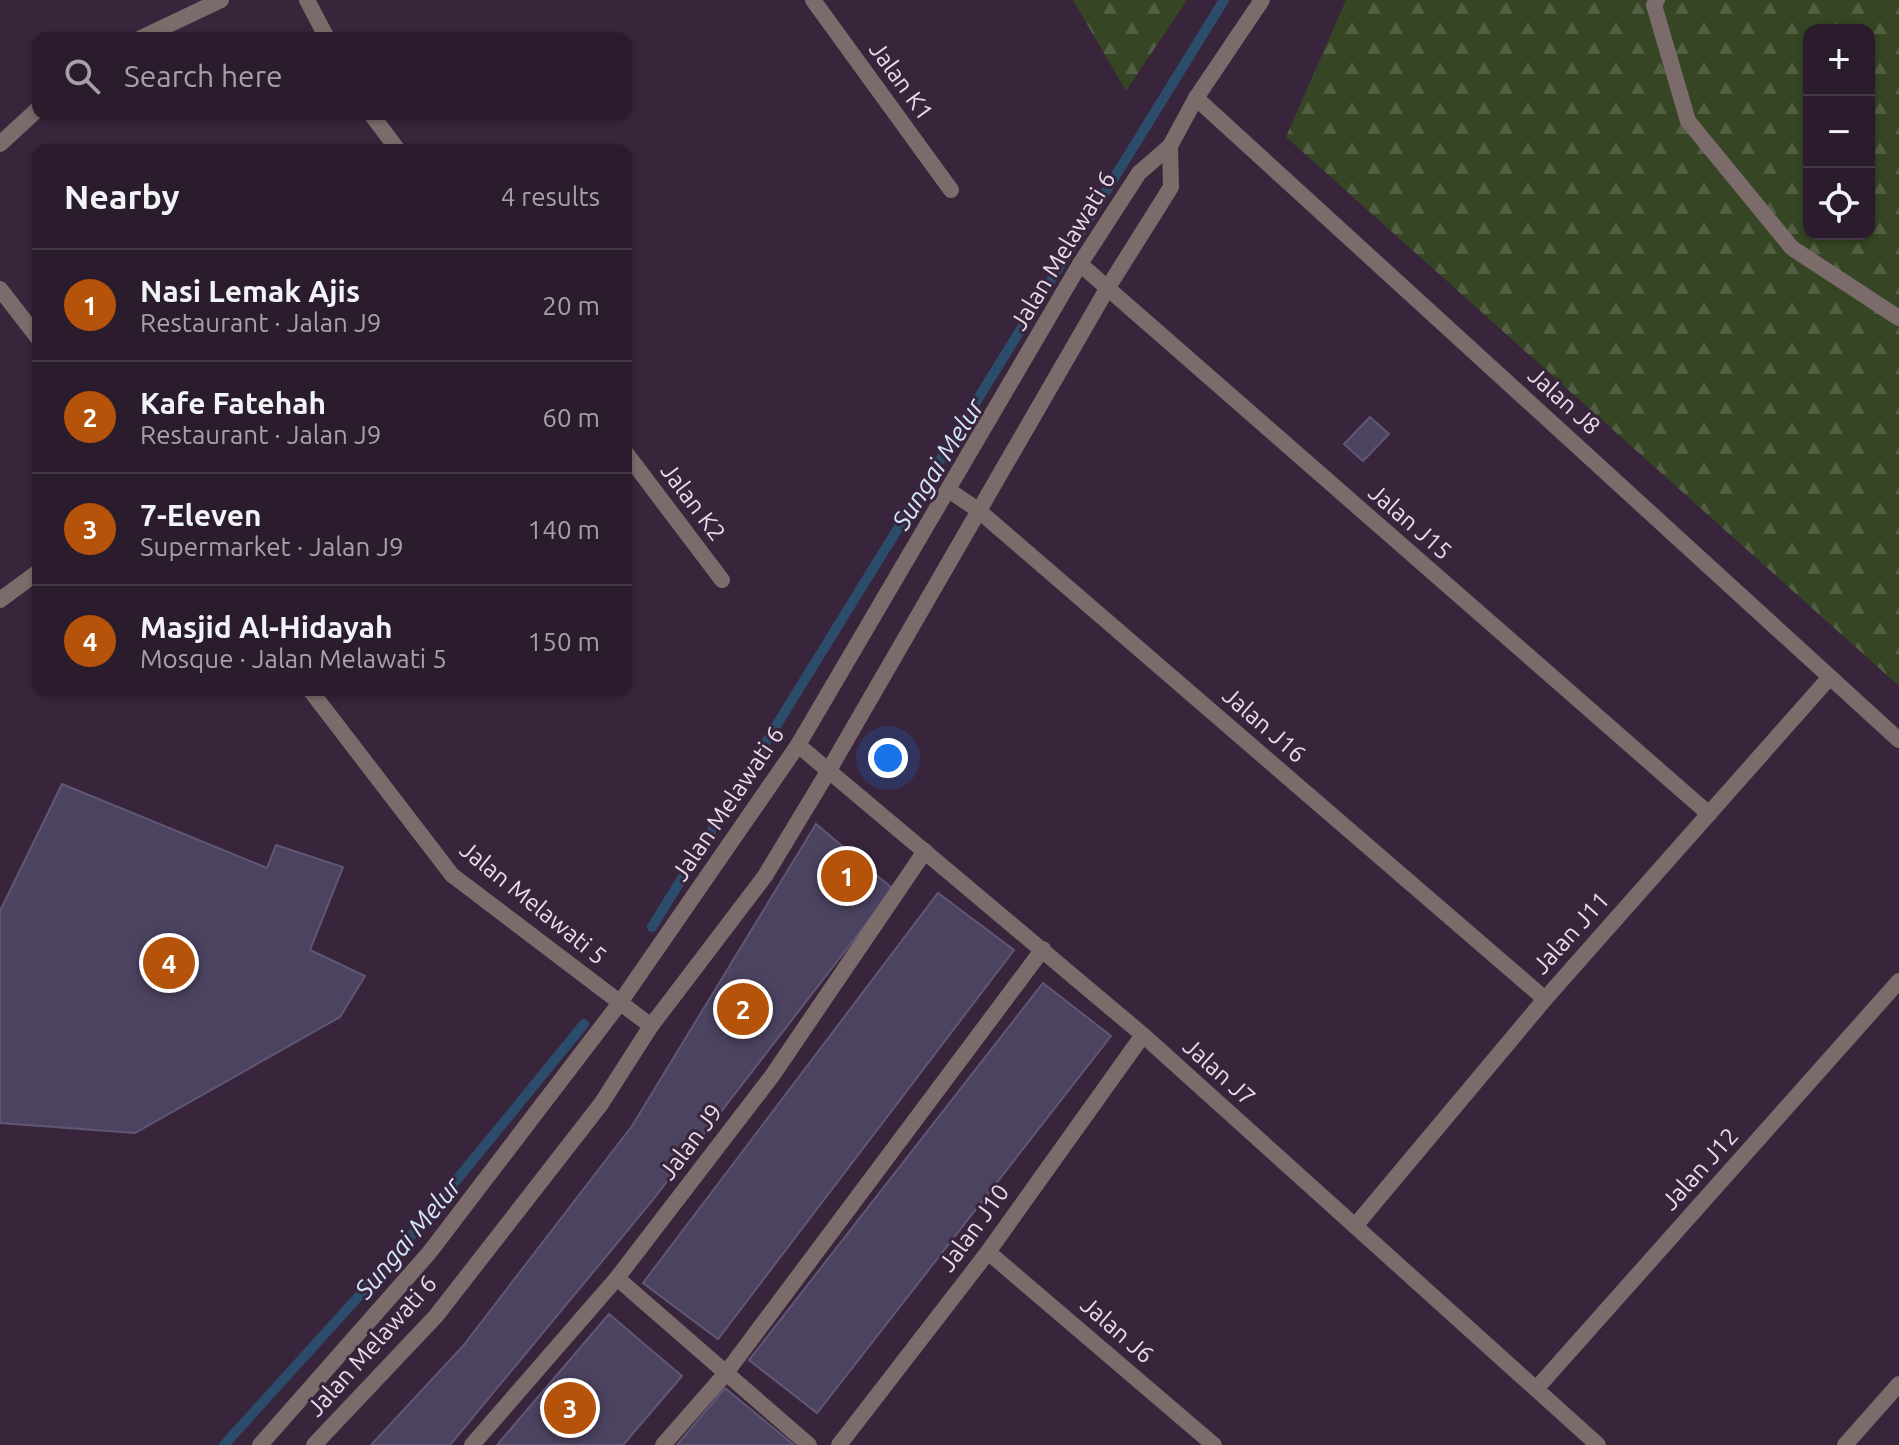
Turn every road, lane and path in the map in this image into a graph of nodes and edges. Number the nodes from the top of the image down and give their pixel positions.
1 (221, 0) edge
2 (307, 0) edge
3 (813, 0) edge
4 (1262, 0) edge
5 (1657, 0) edge
6 (154, 32) edge
7 (324, 32) edge
8 (1196, 98) junction
9 (32, 115) edge
10 (376, 120) edge
11 (0, 144) edge
12 (394, 144) edge
13 (1170, 146) junction
14 (951, 190) dead end
15 (1080, 264) junction
16 (0, 289) edge
17 (1107, 289) junction
18 (1899, 318) edge
19 (32, 330) edge
20 (632, 461) edge
21 (950, 491) junction
22 (978, 510) junction
23 (32, 576) edge
24 (722, 580) dead end
25 (0, 600) edge
26 (1830, 677) junction
27 (315, 696) edge
28 (1899, 740) edge
29 (798, 745) junction
30 (829, 770) junction
31 (1709, 814) junction
32 (925, 851) junction
33 (1043, 949) junction
34 (1899, 981) edge
35 (1545, 999) junction
36 (619, 1004) junction
37 (651, 1026) junction
38 (1143, 1035) junction
39 (1355, 1226) junction
40 (988, 1252) junction
41 (617, 1278) junction
42 (726, 1373) junction
43 (1899, 1384) edge
44 (1536, 1389) junction
45 (260, 1445) edge
46 (314, 1445) edge
47 (472, 1445) edge
48 (663, 1445) edge
49 (809, 1445) edge
50 (839, 1445) edge
51 (1214, 1445) edge
52 (1598, 1445) edge
53 (1845, 1445) edge

1 - 6 street
2 - 7 street
3 - 14 street, Jalan K1
4 - 8 street, Jalan Melawati 6
5 - 18 street
8 - 13 street, Jalan Melawati 6
8 - 26 street, Jalan J8
9 - 11 street
10 - 12 street
13 - 15 street, Jalan Melawati 6
13 - 17 street, Jalan Melawati 6
15 - 17 street, Jalan J15
15 - 21 street, Jalan Melawati 6
16 - 19 street
17 - 22 street, Jalan Melawati 6
17 - 31 street, Jalan J15
20 - 24 street, Jalan K2
21 - 22 street, Jalan J16
21 - 29 street, Jalan Melawati 6
22 - 30 street, Jalan Melawati 6
22 - 35 street, Jalan J16
23 - 25 street
26 - 28 street, Jalan J8
26 - 31 street, Jalan J11
27 - 36 street, Jalan Melawati 5
29 - 30 street, Jalan J7
29 - 36 street, Jalan Melawati 6
30 - 32 street, Jalan J7
30 - 37 street, Jalan Melawati 6
31 - 35 street, Jalan J11
32 - 33 street, Jalan J7
32 - 41 street, Jalan J9
33 - 38 street, Jalan J7
33 - 42 street
34 - 44 street, Jalan J12
35 - 39 street, Jalan J11
36 - 37 street, Jalan Melawati 5
36 - 45 street, Jalan Melawati 6
37 - 46 street, Jalan Melawati 6
38 - 39 street, Jalan J7
38 - 40 street, Jalan J10
39 - 44 street, Jalan J7
40 - 50 street, Jalan J10
40 - 51 street, Jalan J6
41 - 42 street
41 - 47 street, Jalan J9
42 - 48 street
42 - 49 street
43 - 53 street
44 - 52 street, Jalan J7

